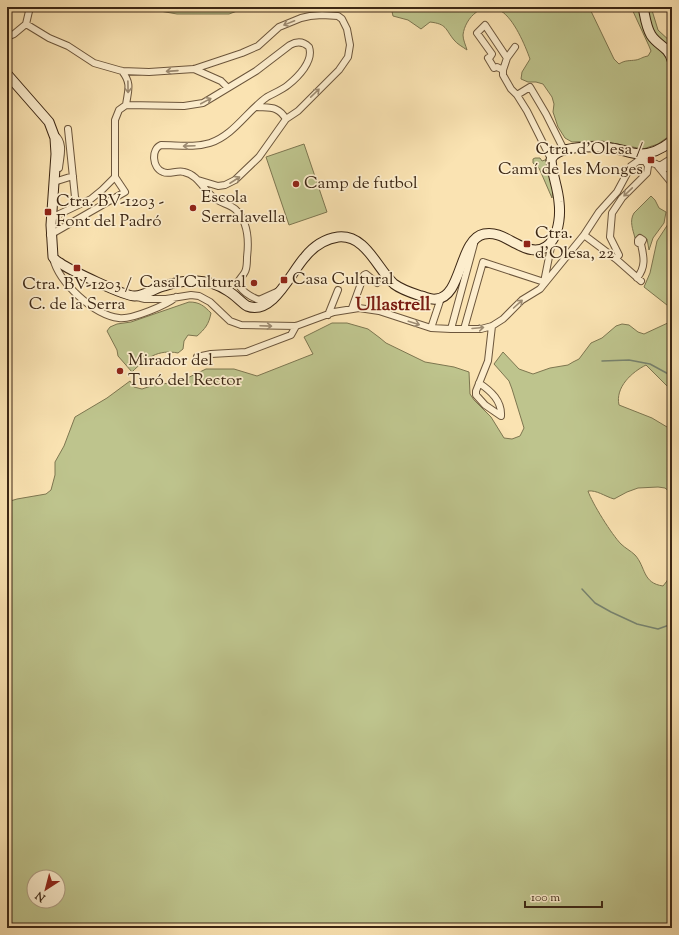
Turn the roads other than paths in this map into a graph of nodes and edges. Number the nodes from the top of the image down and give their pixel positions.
1 (30, 7) edge
2 (643, 7) edge
3 (26, 24) junction
4 (7, 37) edge
5 (515, 47) dead end
6 (507, 58) junction
7 (672, 60) edge
8 (194, 70) junction
9 (503, 70) junction
10 (122, 71) junction
11 (7, 74) edge
12 (227, 87) junction
13 (517, 95) junction
14 (126, 105) junction
15 (257, 107) junction
16 (286, 119) junction
17 (68, 129) dead end
18 (672, 141) edge
19 (564, 150) junction
20 (633, 152) junction
21 (672, 158) edge
22 (552, 159) junction
23 (645, 161) junction
24 (659, 164) junction
25 (672, 169) edge
26 (73, 176) junction
27 (115, 177) junction
28 (198, 180) junction
29 (56, 181) junction
30 (670, 181) dead end
31 (78, 205) junction
32 (54, 217) junction
33 (54, 232) junction
34 (584, 235) junction
35 (475, 240) junction
36 (552, 242) junction
37 (641, 244) dead end
38 (53, 257) junction
39 (616, 259) junction
40 (544, 282) junction
41 (377, 283) dead end
42 (280, 290) junction
43 (338, 290) dead end
44 (135, 296) junction
45 (176, 297) junction
46 (441, 298) junction
47 (352, 308) junction
48 (328, 315) junction
49 (296, 326) junction
50 (492, 326) junction
51 (431, 328) junction
52 (451, 329) junction
53 (464, 329) junction
54 (198, 357) dead end
55 (479, 383) junction

1 - 3 street
2 - 7 street
3 - 4 street
3 - 10 street
5 - 6 street
6 - 9 street
6 - 9 street
8 -> 10 street
8 - 12 street
16 -> 8 street
9 - 13 street
10 -> 14 street
11 - 29 street
14 -> 12 street
12 - 15 street
13 - 19 street
13 - 22 street
14 - 27 street
15 - 16 street
15 -> 28 street
28 -> 16 street
17 - 26 street
18 - 20 street
19 - 20 street
19 - 22 street
20 - 23 street
21 - 24 street
22 - 36 street
23 - 24 street
23 - 34 street
23 -> 39 street
24 - 25 street
24 - 30 street
26 - 29 street
26 - 31 street
27 - 31 street
27 - 33 street
28 - 42 street
29 - 32 street
31 - 32 street
32 - 33 street
33 - 38 street
34 - 39 street
34 - 40 street
35 - 36 street
35 - 46 street
35 - 52 street
36 - 40 street
37 - 39 street
38 - 44 street
38 - 45 street
50 -> 40 street
40 - 53 street
41 - 47 street
42 - 44 street
42 - 46 street
43 - 48 street
44 - 45 street
45 -> 49 street
46 - 51 street
47 - 48 street
47 -> 51 street
48 - 49 street
49 - 54 street
53 -> 50 street
50 - 55 street
51 - 52 street
52 - 53 street
55 - 55 street

